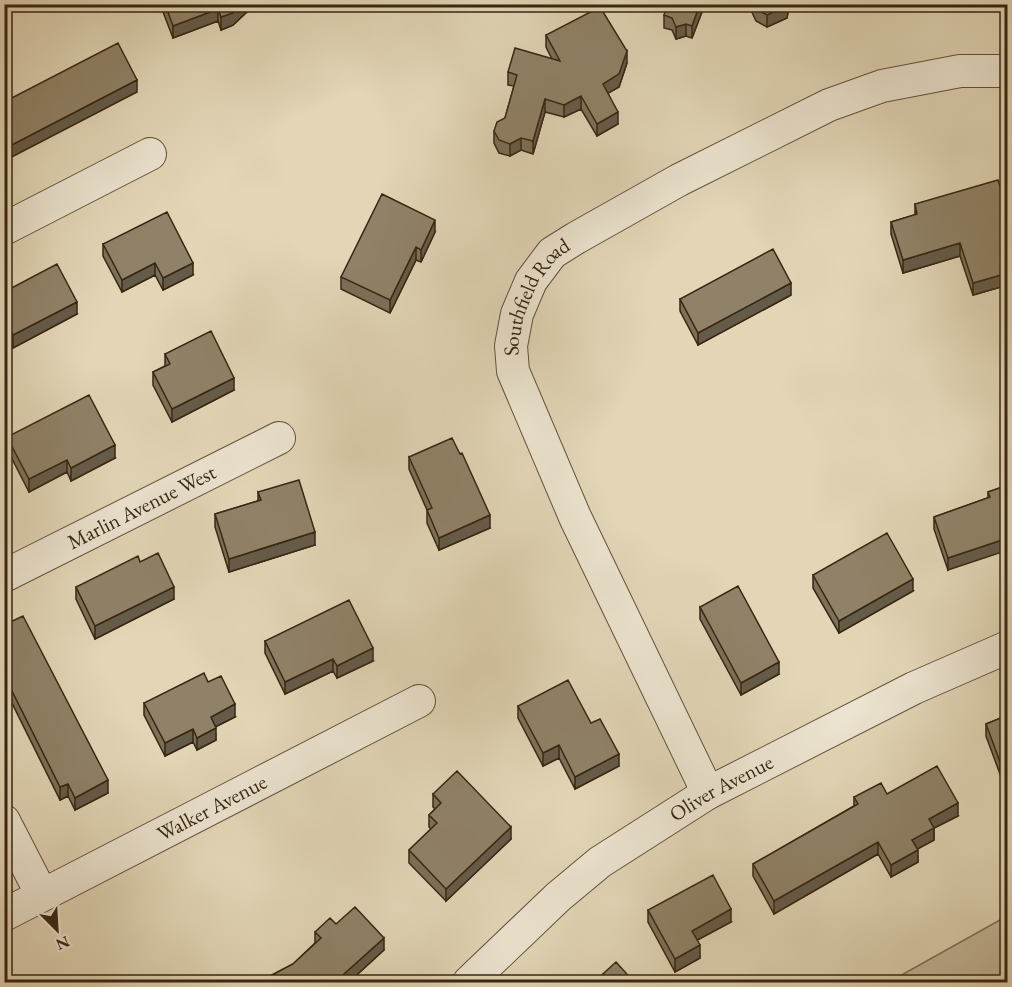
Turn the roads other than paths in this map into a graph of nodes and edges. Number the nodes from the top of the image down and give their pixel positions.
1 (1008, 71) edge
2 (150, 154) dead end
3 (4, 229) edge
4 (279, 438) dead end
5 (4, 576) edge
6 (1008, 647) edge
7 (419, 701) dead end
8 (708, 793) junction
9 (4, 821) edge
10 (42, 895) junction
11 (4, 915) edge
12 (469, 982) edge

1 - 8 street, Southfield Road
2 - 3 street
4 - 5 street, Marlin Avenue West
6 - 8 street, Oliver Avenue
7 - 10 street, Walker Avenue
8 - 12 street, Oliver Avenue
9 - 10 street
10 - 11 street, Walker Avenue

